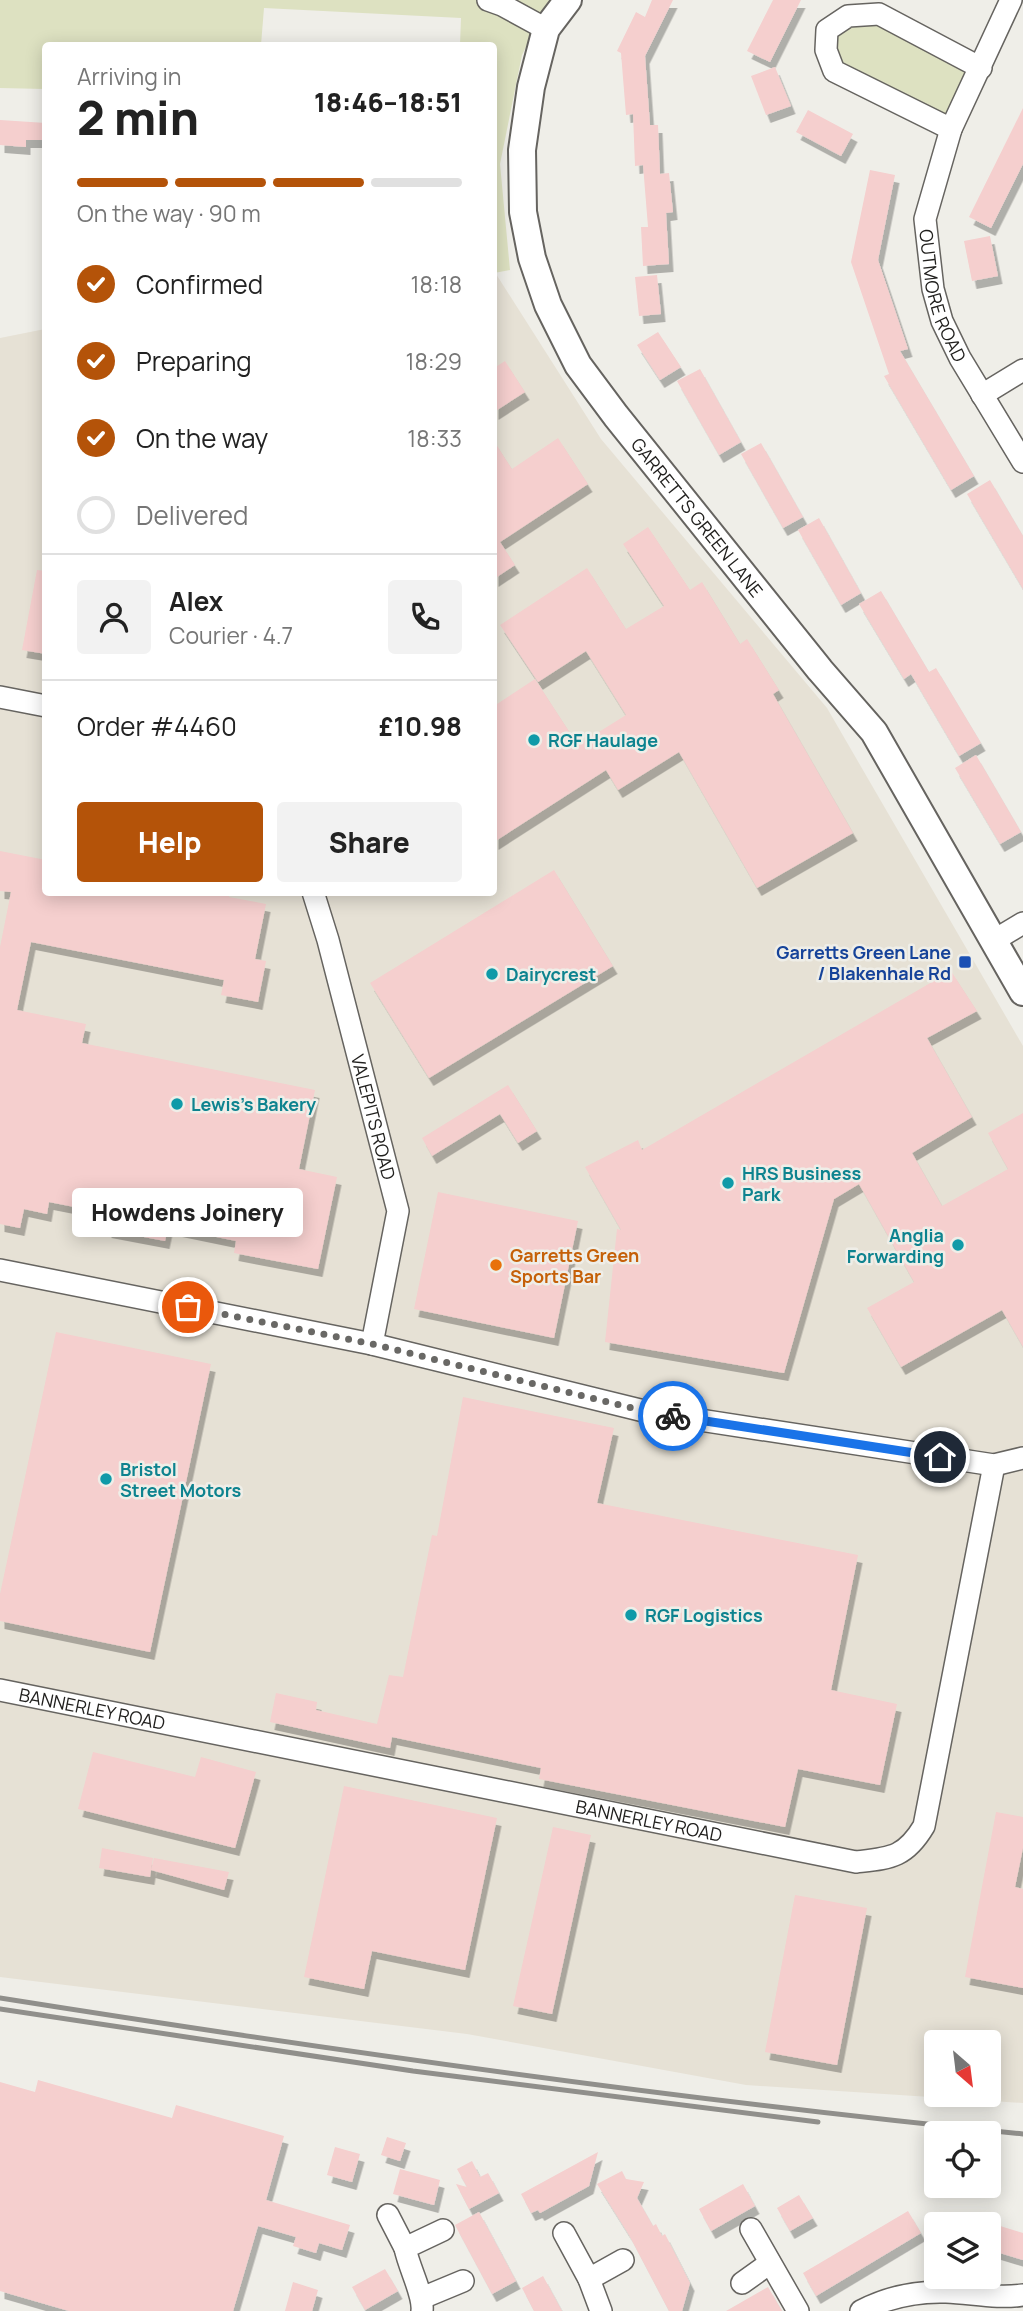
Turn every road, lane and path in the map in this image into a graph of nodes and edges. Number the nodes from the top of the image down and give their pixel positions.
1 (488, 0) edge
2 (568, 0) edge
3 (1011, 0) edge
4 (546, 29) junction
5 (981, 68) junction
6 (951, 129) junction
7 (1023, 370) edge
8 (982, 396) junction
9 (1023, 462) edge
10 (0, 697) edge
11 (42, 705) edge
12 (314, 896) edge
13 (1023, 923) edge
14 (993, 941) junction
15 (1022, 988) edge
16 (0, 1270) edge
17 (372, 1344) junction
18 (1023, 1458) edge
19 (995, 1465) junction
20 (0, 1690) edge
21 (388, 2216) dead end
22 (751, 2229) dead end
23 (443, 2230) dead end
24 (564, 2233) dead end
25 (405, 2248) junction
26 (623, 2260) dead end
27 (770, 2263) junction
28 (590, 2279) junction
29 (463, 2281) dead end
30 (742, 2283) dead end
31 (1023, 2295) edge
32 (422, 2304) edge
33 (601, 2311) edge
34 (798, 2311) edge
35 (861, 2311) edge

1 - 4 street
2 - 4 street, GARRETTS GREEN LANE
3 - 5 street, OUTMORE ROAD
4 - 14 street, GARRETTS GREEN LANE
5 - 6 street, OUTMORE ROAD
5 - 6 street
6 - 8 street, OUTMORE ROAD
7 - 8 street
8 - 9 street, OUTMORE ROAD
10 - 11 street
12 - 17 street, VALEPITS ROAD
13 - 14 street
14 - 15 street, GARRETTS GREEN LANE
16 - 17 street
17 - 19 street
18 - 19 street
19 - 20 street, BANNERLEY ROAD
21 - 25 street
22 - 27 street
23 - 25 street
24 - 28 street
25 - 32 street
26 - 28 street
27 - 30 street
27 - 34 street
28 - 33 street
29 - 32 street
31 - 35 street

